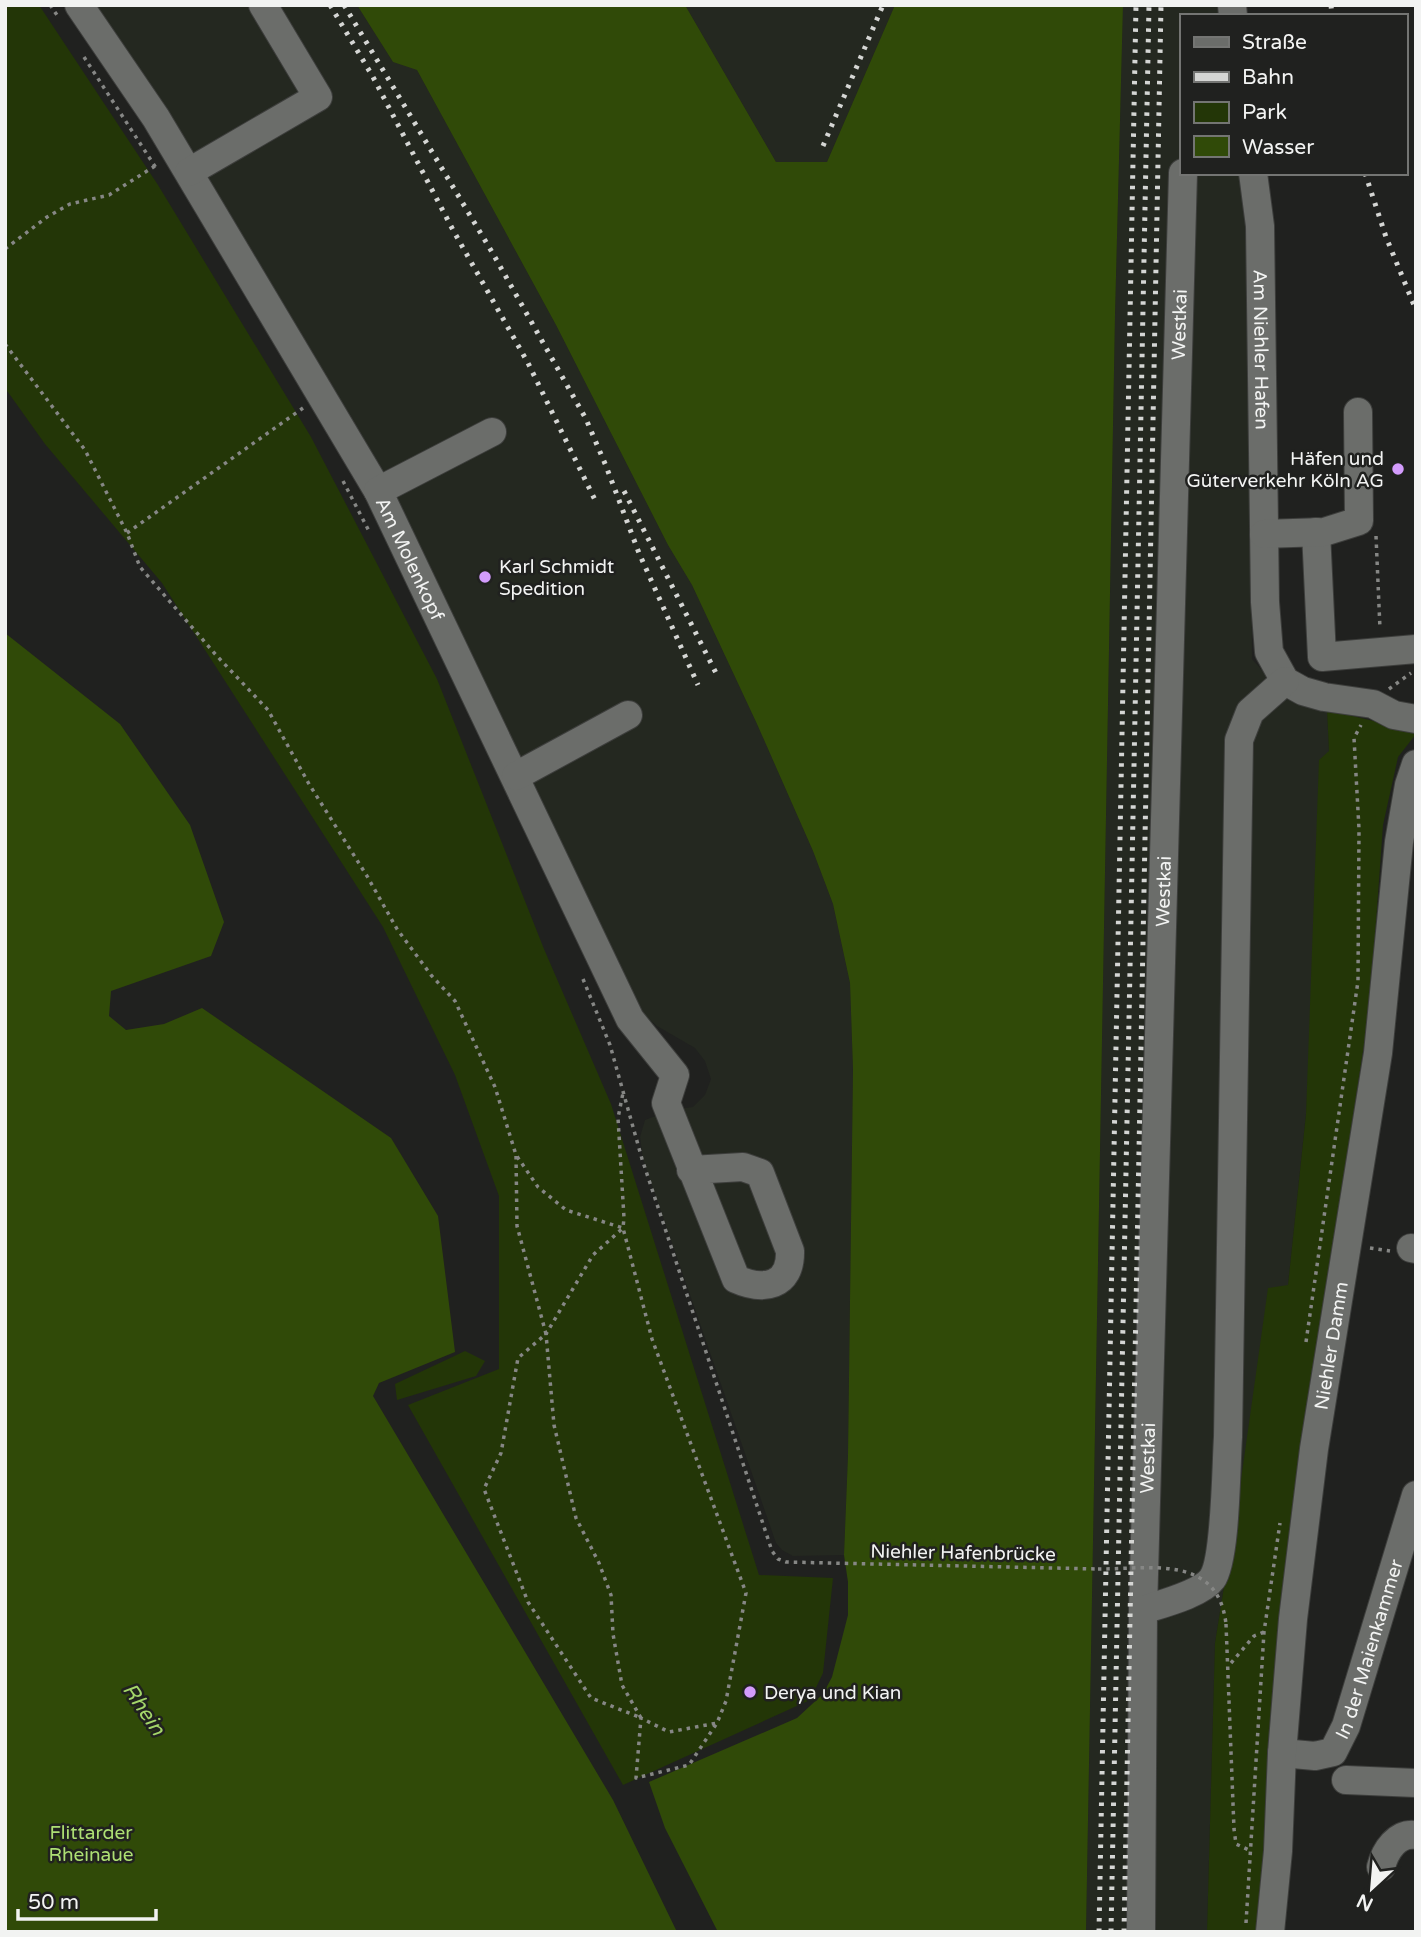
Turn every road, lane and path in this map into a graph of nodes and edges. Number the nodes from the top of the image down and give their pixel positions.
1 (50, 5) edge
2 (263, 5) edge
3 (72, 17) edge
4 (80, 51) dead end
5 (155, 166) junction
6 (189, 172) junction
7 (160, 173) dead end
8 (1183, 175) edge
9 (1253, 175) edge
10 (5, 249) edge
11 (5, 344) edge
12 (1357, 412) dead end
13 (308, 417) dead end
14 (492, 432) dead end
15 (343, 481) dead end
16 (378, 491) junction
17 (1359, 521) junction
18 (1316, 532) junction
19 (127, 533) junction
20 (1264, 534) junction
21 (374, 540) dead end
22 (1416, 649) edge
23 (1381, 652) junction
24 (1416, 670) edge
25 (1285, 681) junction
26 (1416, 701) edge
27 (1373, 704) junction
28 (628, 715) dead end
29 (1416, 719) edge
30 (1416, 764) edge
31 (516, 776) junction
32 (1359, 829) dead end
33 (580, 970) dead end
34 (623, 1091) junction
35 (516, 1155) junction
36 (691, 1170) dead end
37 (622, 1228) junction
38 (1368, 1247) dead end
39 (1407, 1249) edge
40 (546, 1334) junction
41 (1416, 1495) edge
42 (1143, 1610) junction
43 (1264, 1632) dead end
44 (1229, 1665) junction
45 (641, 1718) junction
46 (718, 1723) junction
47 (1282, 1752) junction
48 (1346, 1780) dead end
49 (1416, 1783) edge
50 (1416, 1835) edge
51 (1381, 1867) dead end
52 (1141, 1932) edge
53 (1245, 1932) edge
54 (1270, 1932) edge

1 - 3 path
2 - 6 street
3 - 6 street, Am Molenkopf
4 - 5 path
5 - 7 path
5 - 10 path
6 - 16 street, Am Molenkopf
8 - 42 street, Westkai
9 - 20 street, Am Niehler Hafen
11 - 19 path
12 - 17 street
13 - 19 path
14 - 16 street
15 - 21 path
16 - 31 street, Am Molenkopf
17 - 18 street
17 - 23 path
18 - 20 street
18 - 23 street
19 - 35 path
20 - 25 street, Am Niehler Hafen
22 - 23 street
24 - 27 path
25 - 27 street
25 - 42 street
26 - 27 street
27 - 29 street
27 - 32 path
28 - 31 street
30 - 47 street, Niehler Damm
31 - 36 street, Am Molenkopf
33 - 34 path
34 - 37 path
34 - 44 path, Niehler Hafenbrücke, bridge
35 - 37 path
35 - 40 path
37 - 40 path
37 - 46 path
38 - 39 path
40 - 45 path
40 - 45 path
41 - 47 street, In der Maienkammer
42 - 52 street, Westkai
43 - 44 path
44 - 53 path, Niehler Hafenbrücke
45 - 46 path
45 - 46 path
47 - 54 street, Niehler Damm
48 - 49 street
50 - 51 street

